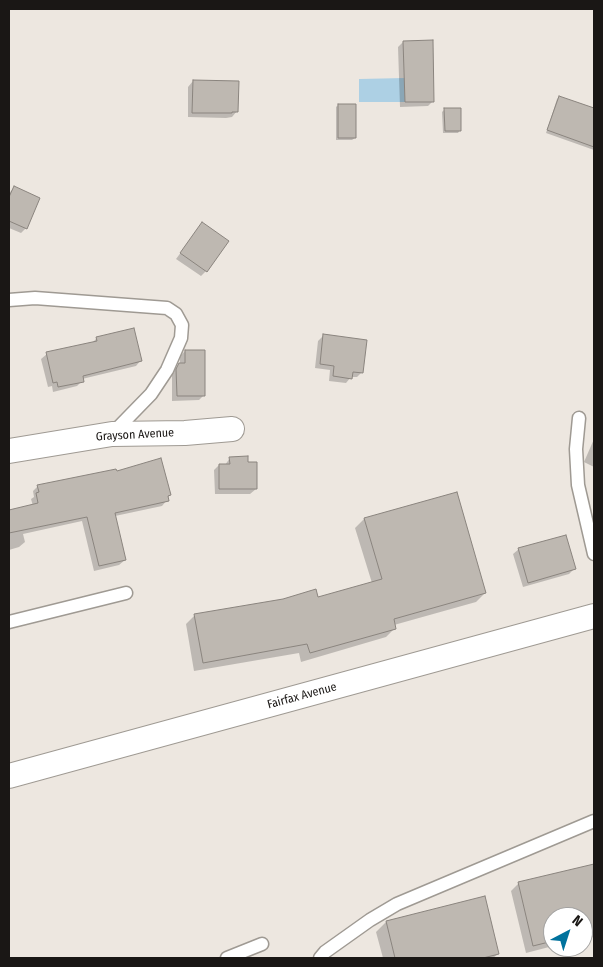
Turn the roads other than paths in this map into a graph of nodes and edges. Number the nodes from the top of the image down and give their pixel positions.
1 (9, 300) edge
2 (579, 418) dead end
3 (232, 429) dead end
4 (112, 434) junction
5 (9, 451) edge
6 (594, 554) edge
7 (126, 593) dead end
8 (594, 616) edge
9 (9, 622) edge
10 (9, 776) edge
11 (594, 821) edge
12 (262, 944) dead end
13 (227, 958) edge
14 (320, 958) edge

1 - 4 lane
2 - 6 lane
3 - 4 street, Grayson Avenue
4 - 5 street, Grayson Avenue
7 - 9 lane
8 - 10 street, Fairfax Avenue
11 - 14 lane
12 - 13 lane

